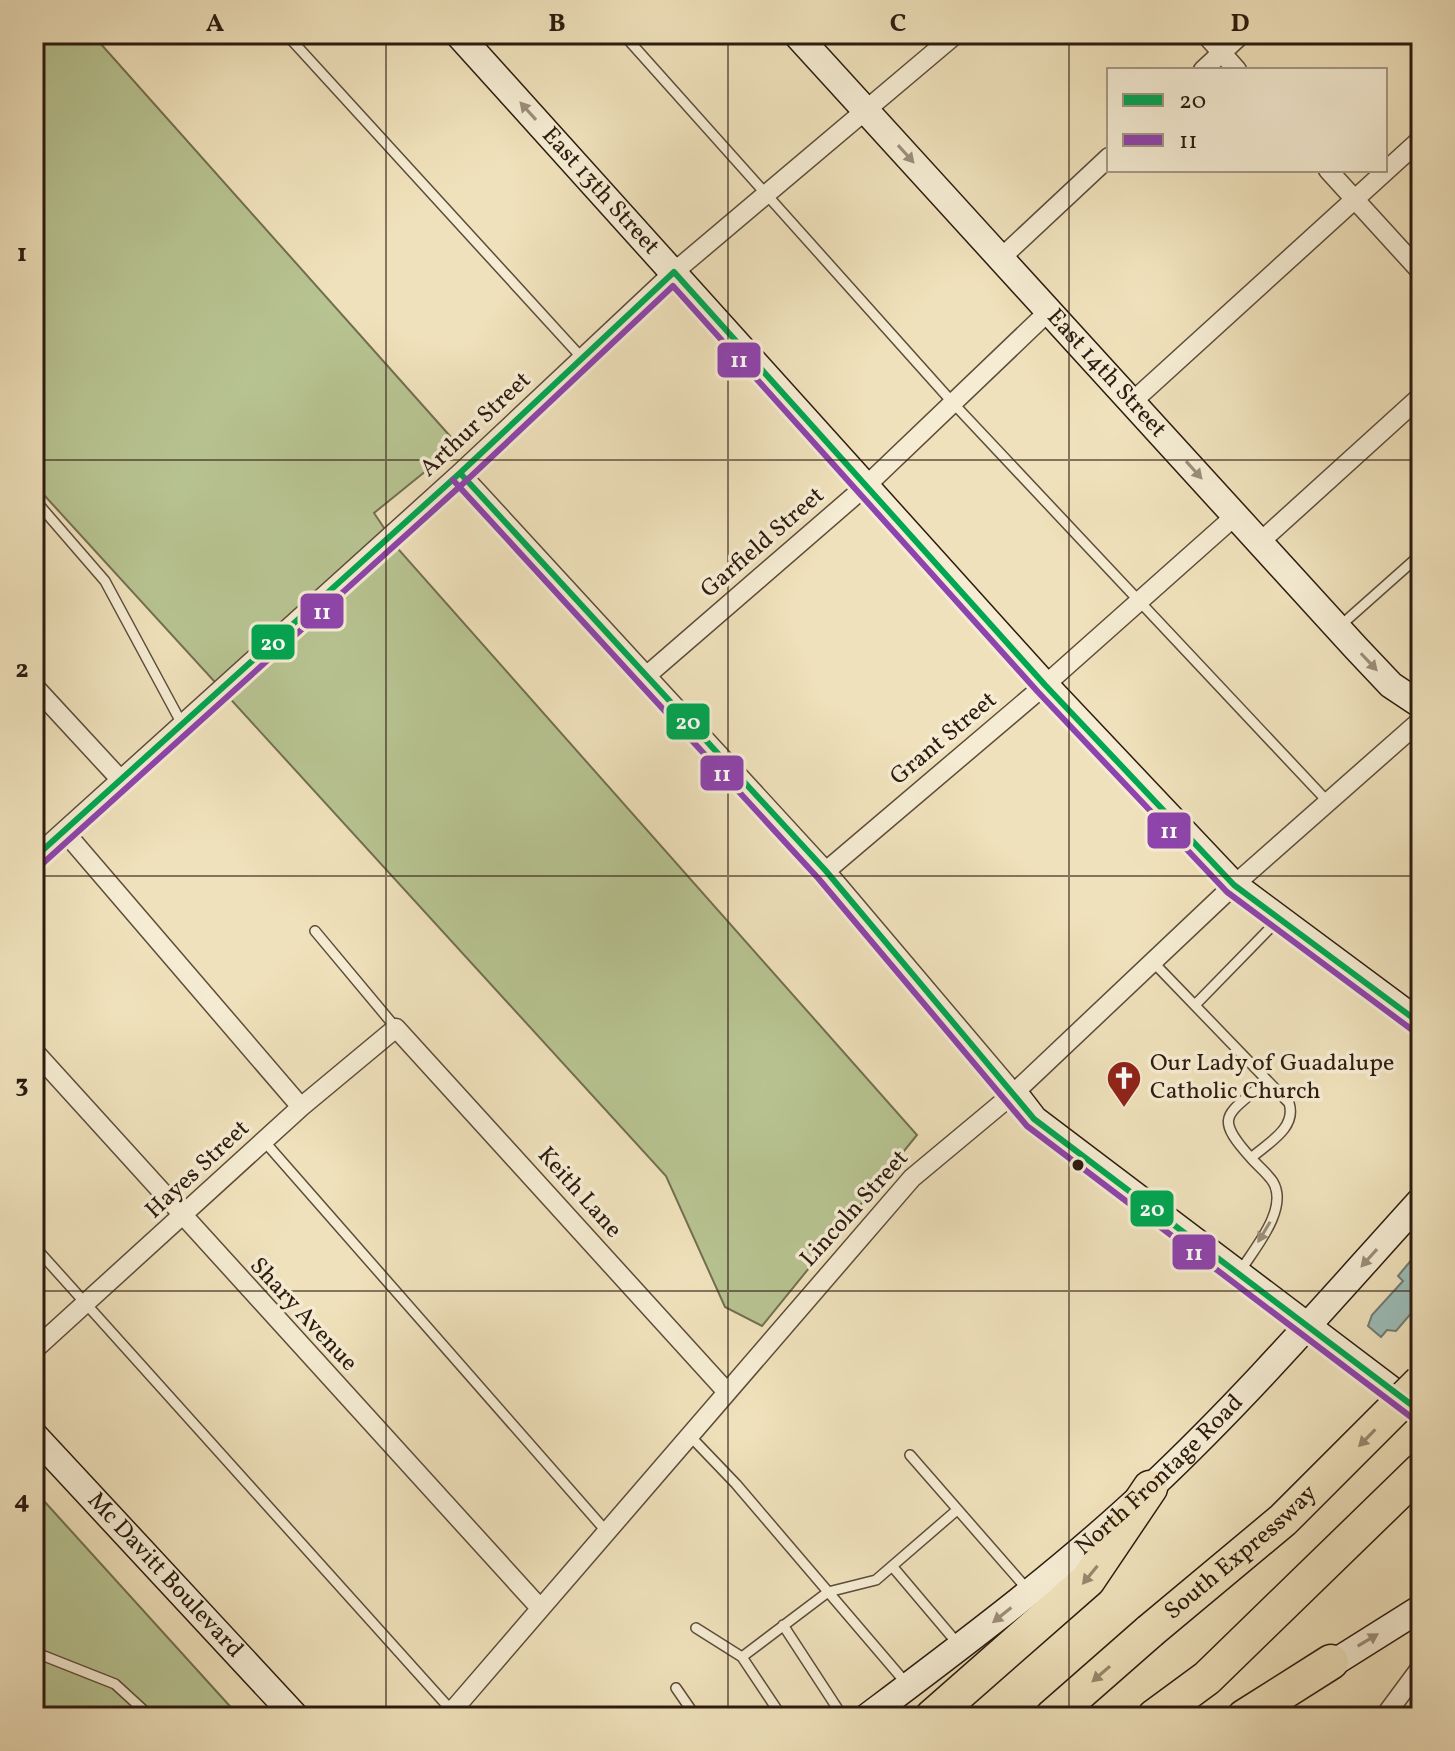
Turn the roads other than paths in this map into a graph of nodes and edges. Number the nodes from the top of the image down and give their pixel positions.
1 (286, 34) edge
2 (458, 34) edge
3 (623, 34) edge
4 (796, 34) edge
5 (956, 34) edge
6 (1205, 34) edge
7 (1242, 34) edge
8 (1222, 53) junction
9 (1205, 68) edge
10 (1235, 68) edge
11 (867, 112) junction
12 (1421, 139) edge
13 (1107, 159) edge
14 (1387, 170) edge
15 (1330, 172) edge
16 (1385, 172) edge
17 (765, 192) junction
18 (1355, 199) junction
19 (1001, 258) junction
20 (674, 272) junction
21 (1421, 272) edge
22 (1049, 311) junction
23 (582, 358) junction
24 (1421, 396) edge
25 (1132, 402) junction
26 (953, 403) junction
27 (460, 473) junction
28 (868, 484) junction
29 (34, 499) edge
30 (1235, 516) junction
31 (1260, 542) junction
32 (1421, 554) edge
33 (1139, 601) junction
34 (1338, 628) junction
35 (645, 677) junction
36 (1045, 685) junction
37 (34, 686) edge
38 (1421, 705) edge
39 (1421, 720) edge
40 (182, 724) junction
41 (119, 778) junction
42 (1328, 802) junction
43 (64, 831) junction
44 (34, 858) edge
45 (826, 871) junction
46 (1234, 885) junction
47 (1280, 919) junction
48 (315, 931) dead end
49 (1153, 962) junction
50 (1195, 1005) junction
51 (1421, 1024) edge
52 (396, 1028) junction
53 (34, 1051) edge
54 (1267, 1080) junction
55 (1014, 1093) junction
56 (301, 1107) junction
57 (264, 1141) junction
58 (1251, 1158) junction
59 (1421, 1200) edge
60 (182, 1218) junction
61 (34, 1246) edge
62 (1240, 1273) junction
63 (86, 1304) junction
64 (1308, 1324) junction
65 (34, 1350) edge
66 (1421, 1382) edge
67 (726, 1391) junction
68 (1421, 1412) edge
69 (34, 1435) edge
70 (689, 1435) junction
71 (910, 1455) dead end
72 (1421, 1470) edge
73 (1150, 1488) junction
74 (1421, 1498) edge
75 (957, 1510) junction
76 (606, 1531) junction
77 (892, 1566) junction
78 (828, 1592) junction
79 (1029, 1592) junction
80 (540, 1608) junction
81 (1421, 1608) edge
82 (783, 1625) junction
83 (696, 1628) dead end
84 (961, 1647) junction
85 (34, 1652) edge
86 (742, 1657) junction
87 (1331, 1662) junction
88 (1421, 1667) edge
89 (1207, 1678) junction
90 (908, 1686) junction
91 (676, 1688) dead end
92 (449, 1714) edge
93 (151, 1717) edge
94 (296, 1717) edge
95 (696, 1717) edge
96 (782, 1717) edge
97 (843, 1717) edge
98 (867, 1717) edge
99 (932, 1717) edge
100 (1052, 1717) edge
101 (1154, 1717) edge
102 (1244, 1717) edge
103 (1259, 1717) edge
104 (1384, 1717) edge

1 - 23 lane
20 -> 2 street, East 13th Street
3 - 17 lane
4 - 11 street, East 14th Street
5 - 11 street, Arthur Street
6 - 8 street
7 - 8 street
8 - 9 street
8 - 10 street
11 - 17 street, Arthur Street
11 -> 19 street, East 14th Street
12 - 14 street
13 - 19 street
15 - 18 street
16 - 18 street
17 - 20 street, Arthur Street
17 - 26 lane
18 - 21 street
18 - 25 street
19 - 22 street, East 14th Street
20 - 23 street, Arthur Street
20 - 28 street, East 13th Street
22 - 25 street, East 14th Street
22 - 26 street, Garfield Street
23 - 27 street, Arthur Street
24 - 31 street
25 -> 30 street, East 14th Street
26 - 28 street, Garfield Street
26 - 33 lane
27 - 35 street
27 - 40 street, Arthur Street
28 - 35 street, Garfield Street
28 - 36 street, East 13th Street
29 - 40 lane
30 - 31 street, East 14th Street
30 - 33 street, Grant Street
31 - 34 street, East 14th Street
32 - 34 lane
33 - 36 street, Grant Street
33 - 42 lane
34 -> 38 street, East 14th Street
35 - 45 street
36 - 45 street, Grant Street
36 - 46 street, East 13th Street
37 - 41 street
39 - 42 street, Lincoln Street
40 - 41 street, Arthur Street
41 - 43 street, Arthur Street
42 - 46 street, Lincoln Street
43 - 44 street, Arthur Street
43 - 56 street
45 - 55 street
46 - 47 street, East 13th Street
46 - 49 street, Lincoln Street
47 - 50 lane
47 - 51 street, East 13th Street
48 - 52 lane
49 - 50 lane
49 - 55 street, Lincoln Street
50 - 54 lane
52 - 56 street, Hayes Street
52 - 67 street, Keith Lane
53 - 60 street, Shary Avenue
54 - 58 lane
54 - 58 lane
55 - 62 street
55 - 67 street, Lincoln Street
56 - 57 street, Hayes Street
57 - 60 street, Hayes Street
57 - 76 lane
58 -> 62 lane
59 -> 64 street, North Frontage Road
60 - 63 street, Hayes Street
60 - 80 street, Shary Avenue
61 - 63 lane
62 - 64 street
63 - 65 street, Hayes Street
63 - 92 lane
64 - 68 street
64 - 73 street, North Frontage Road
66 -> 100 highway, South Expressway, bridge
67 - 70 street, Lincoln Street
69 - 94 street, Mc Davitt Boulevard
70 - 76 street, Lincoln Street
70 - 78 lane
71 - 75 lane
72 - 89 highway
73 - 79 street, North Frontage Road
73 -> 99 highway
74 - 89 highway
75 - 77 lane
75 - 79 lane
76 - 80 street, Lincoln Street
77 - 78 lane
77 - 84 lane
78 - 82 lane
78 - 90 lane
79 -> 84 street, North Frontage Road
80 - 92 street, Lincoln Street
87 -> 81 street
82 - 86 lane
82 - 97 lane
83 - 86 lane
84 - 90 street, North Frontage Road
85 - 93 lane
86 - 96 lane
87 - 102 highway
87 - 103 street
88 - 104 street
89 - 101 highway
90 - 98 street, North Frontage Road
91 - 95 lane

